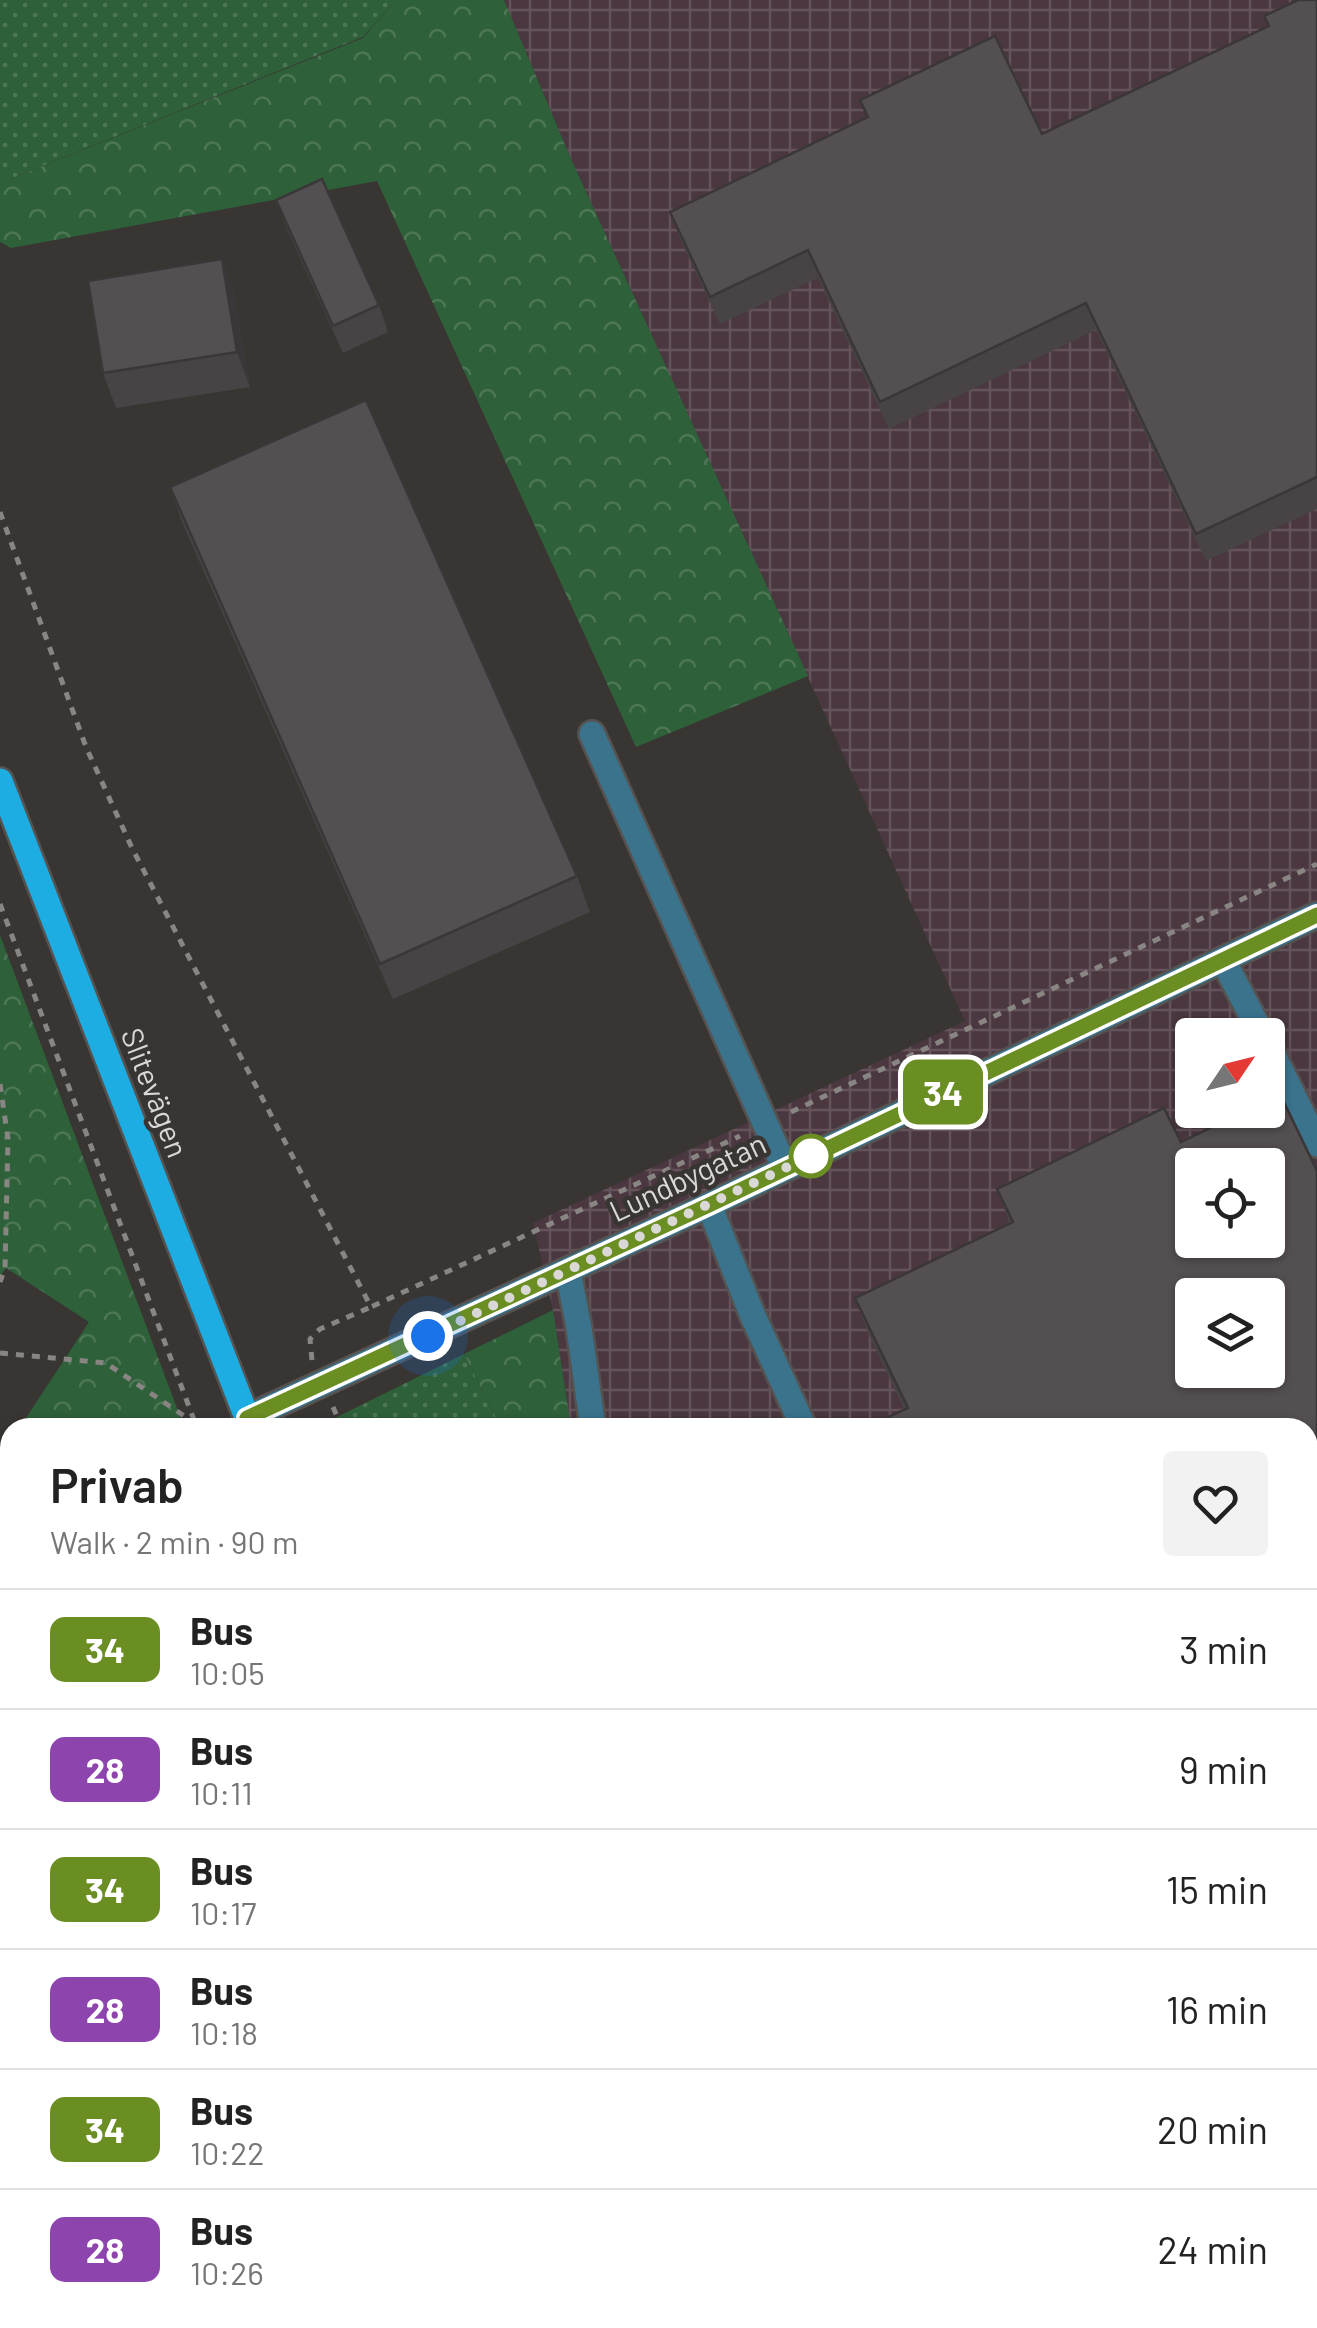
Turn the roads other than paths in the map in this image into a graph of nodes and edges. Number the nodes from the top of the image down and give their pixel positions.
1 (592, 734) dead end
2 (0, 781) edge
3 (1317, 915) edge
4 (1223, 960) junction
5 (1253, 1018) edge
6 (1285, 1079) edge
7 (1317, 1144) edge
8 (785, 1168) junction
9 (709, 1205) junction
10 (568, 1271) junction
11 (247, 1418) edge
12 (259, 1418) edge
13 (592, 1418) edge
14 (799, 1418) edge

1 - 8 street
2 - 11 main road, Slitevägen
3 - 4 street, Lundbygatan
4 - 5 street
4 - 8 street, Lundbygatan
6 - 7 street
8 - 9 street, Lundbygatan
9 - 10 street, Lundbygatan
9 - 14 street
10 - 12 street, Lundbygatan
10 - 13 street

